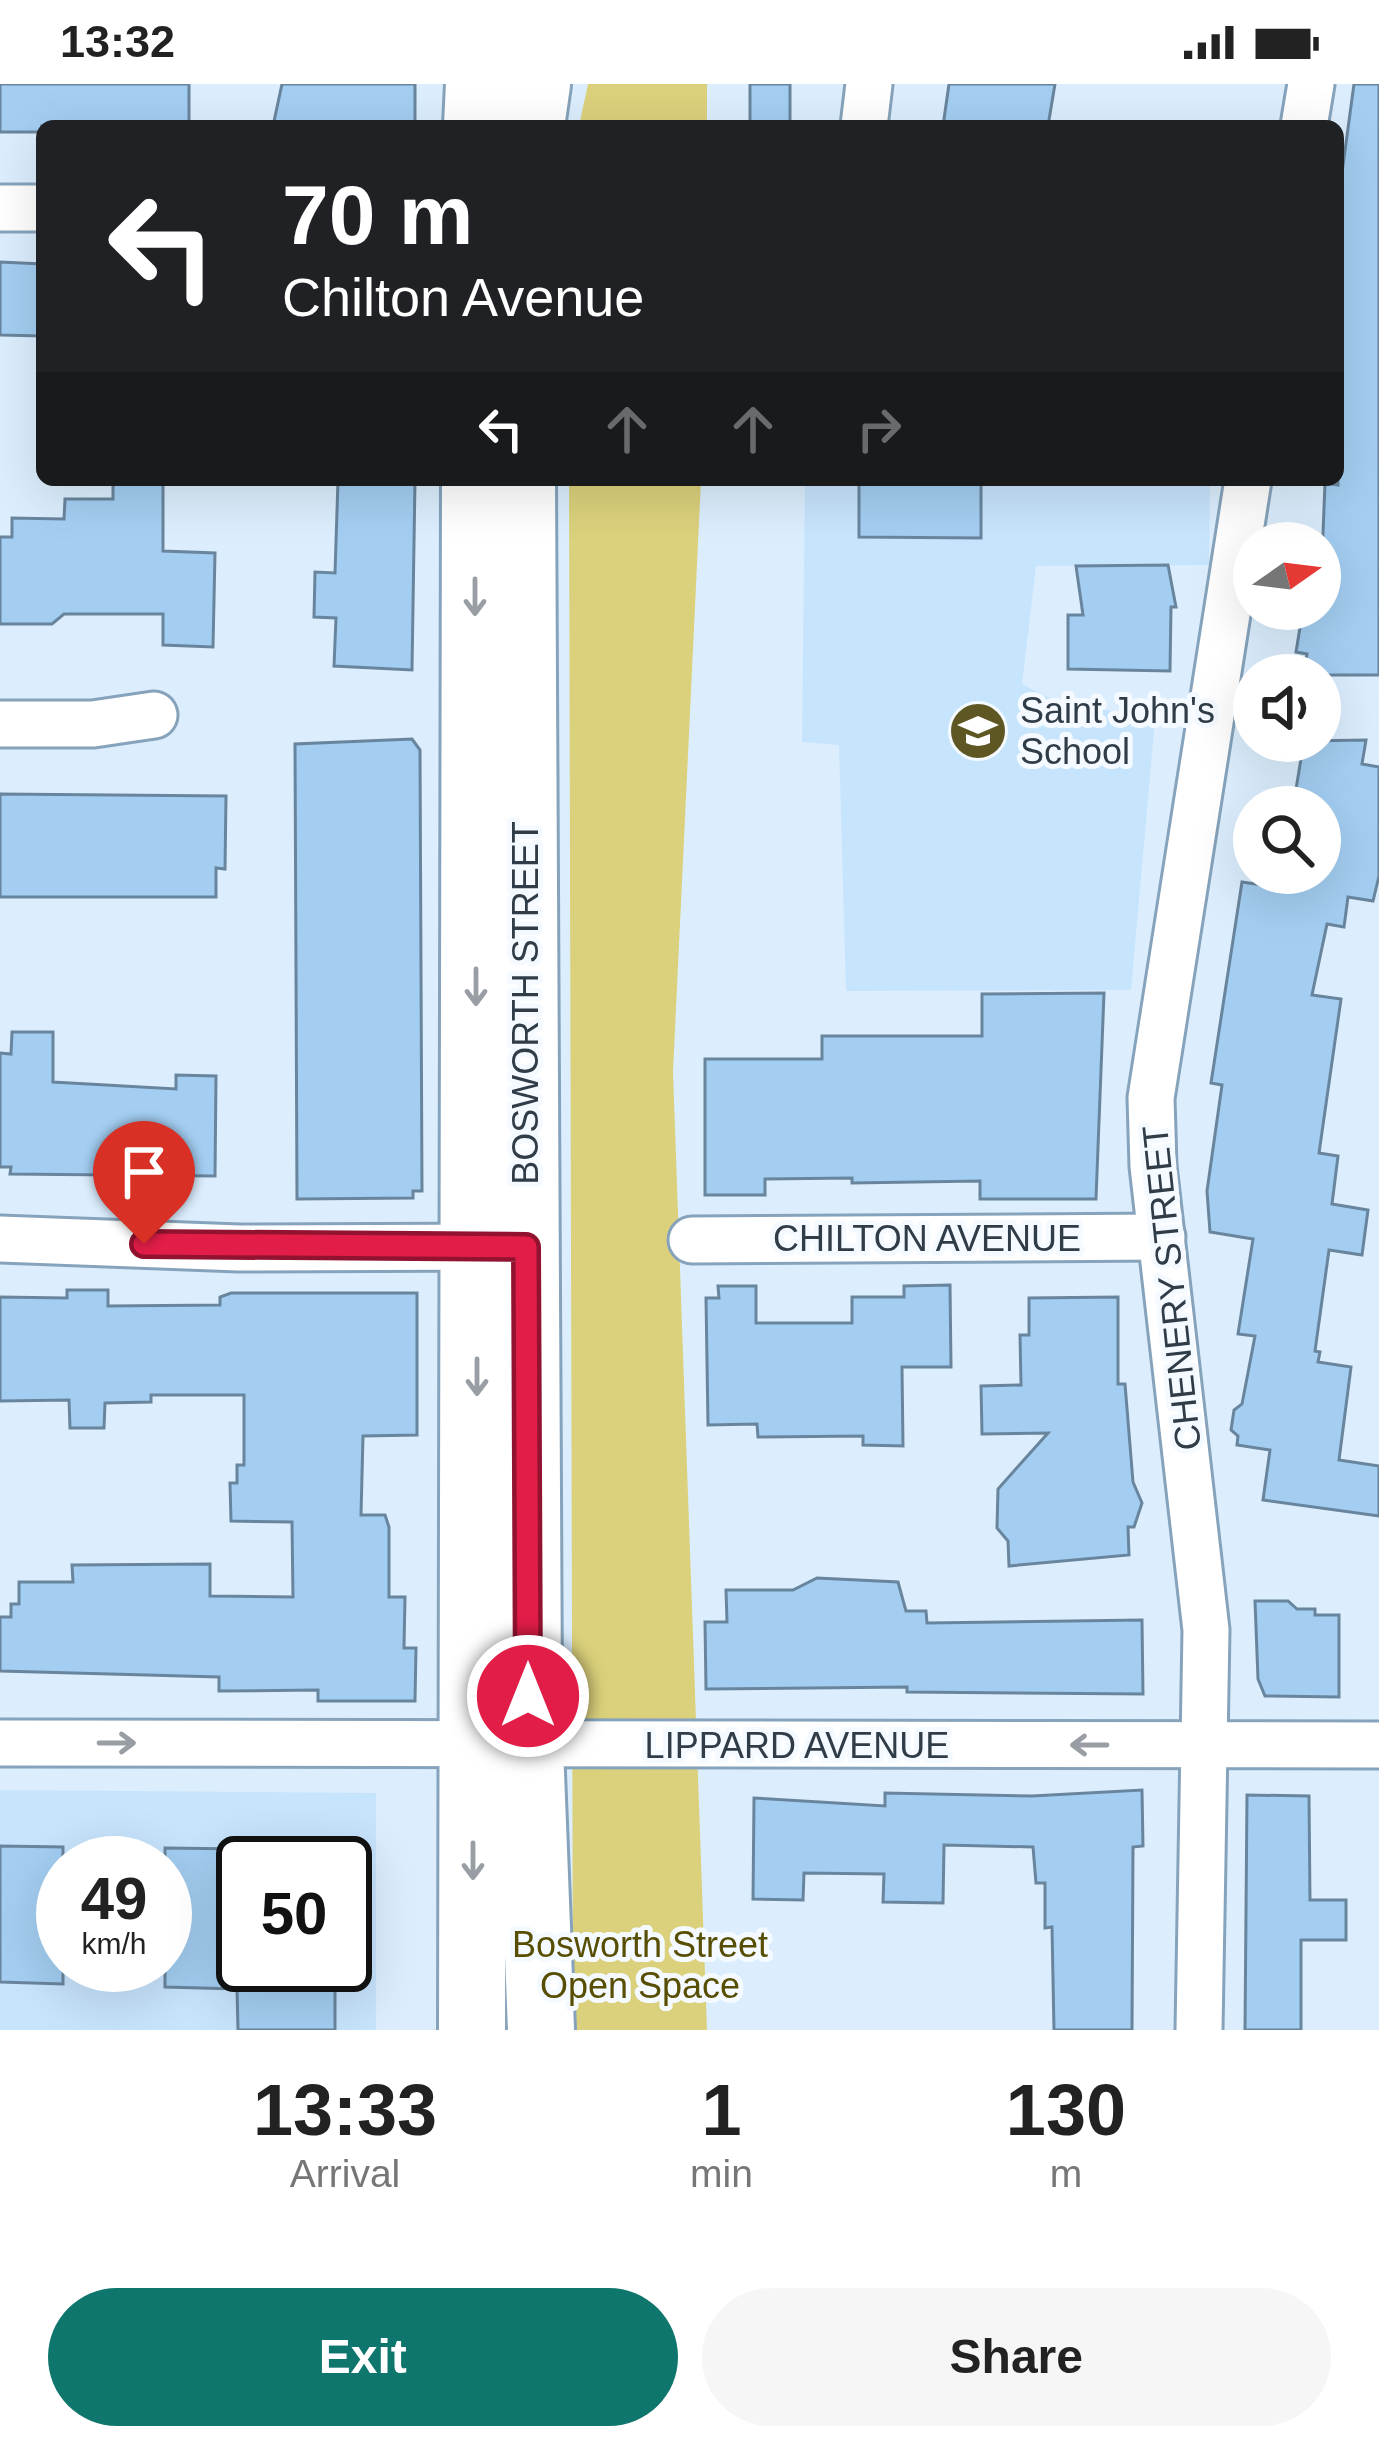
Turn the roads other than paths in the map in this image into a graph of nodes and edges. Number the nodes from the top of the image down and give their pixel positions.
1 (479, 84) edge
2 (537, 84) edge
3 (868, 84) edge
4 (1311, 84) edge
5 (477, 120) edge
6 (532, 120) edge
7 (865, 120) edge
8 (1305, 120) edge
9 (0, 208) edge
10 (36, 208) edge
11 (475, 486) edge
12 (522, 486) edge
13 (1247, 486) edge
14 (154, 716) dead end
15 (0, 724) edge
16 (1162, 1237) junction
17 (0, 1240) edge
18 (692, 1240) dead end
19 (502, 1247) junction
20 (0, 1743) edge
21 (501, 1744) junction
22 (1206, 1745) junction
23 (1379, 1745) edge
24 (472, 2030) edge
25 (541, 2030) edge
26 (1199, 2030) edge

1 - 5 main road
2 - 6 main road
3 - 7 street
4 - 8 street
9 - 10 street
11 -> 19 main road, BOSWORTH STREET
12 - 19 main road, BOSWORTH STREET
13 - 16 street, CHENERY STREET
14 - 15 street
16 - 18 street, CHILTON AVENUE
16 - 22 street, CHENERY STREET
17 - 19 street
19 - 21 main road, BOSWORTH STREET
20 -> 21 street, LIPPARD AVENUE
22 -> 21 street, LIPPARD AVENUE
21 -> 24 main road, BOSWORTH STREET
21 - 25 main road, BOSWORTH STREET
22 - 23 street, LIPPARD AVENUE
22 - 26 street, CHENERY STREET

